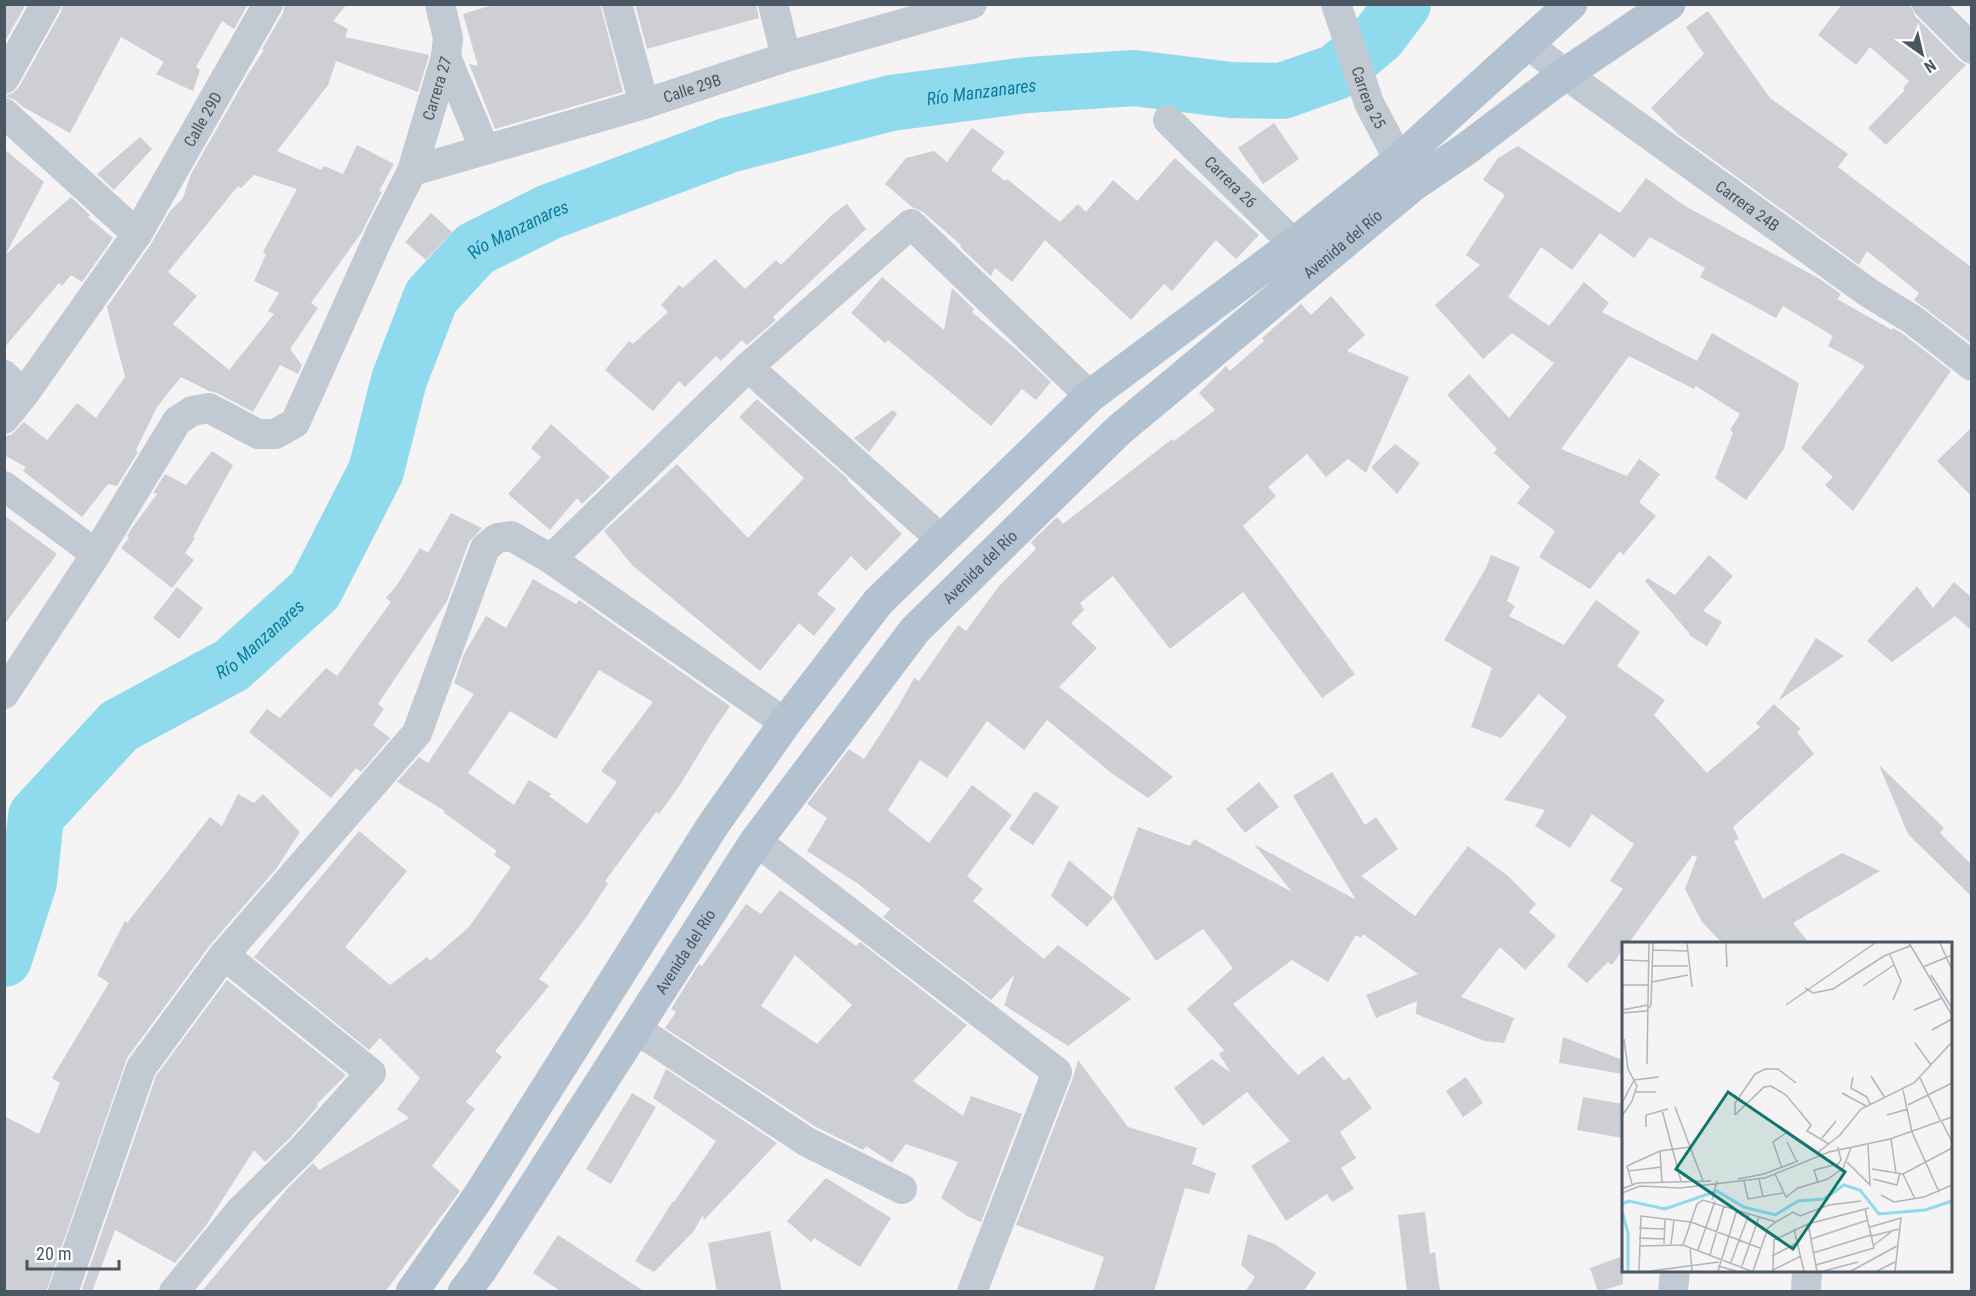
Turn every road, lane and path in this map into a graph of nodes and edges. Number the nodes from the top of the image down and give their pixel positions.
1 (46, 4) edge
2 (268, 4) edge
3 (440, 4) edge
4 (617, 4) edge
5 (773, 4) edge
6 (1571, 4) edge
7 (1669, 4) edge
8 (1927, 4) edge
9 (955, 7) edge
10 (1338, 14) edge
11 (1527, 43) junction
12 (1971, 49) edge
13 (446, 57) junction
14 (786, 57) junction
15 (1565, 74) junction
16 (4, 79) edge
17 (644, 104) junction
18 (4, 113) edge
19 (1168, 120) dead end
20 (485, 150) junction
21 (412, 171) junction
22 (1406, 173) junction
23 (137, 234) junction
24 (1294, 244) junction
25 (1971, 366) edge
26 (748, 368) junction
27 (14, 385) edge
28 (1090, 396) junction
29 (4, 419) edge
30 (4, 486) edge
31 (942, 540) junction
32 (96, 554) junction
33 (551, 559) junction
34 (4, 694) edge
35 (786, 723) junction
36 (756, 841) junction
37 (224, 955) junction
38 (585, 1028) junction
39 (630, 1039) junction
40 (503, 1158) junction
41 (539, 1179) junction
42 (902, 1189) dead end
43 (1675, 1272) edge
44 (1807, 1272) edge
45 (472, 1285) edge
46 (63, 1292) edge
47 (174, 1292) edge
48 (412, 1292) edge
49 (972, 1292) edge
50 (1673, 1292) edge
51 (1806, 1292) edge

1 - 16 street
2 - 23 street, Calle 29D
3 - 13 street, Carrera 27
4 - 17 street
5 - 14 street
6 - 11 main road, Avenida del Río
7 - 15 main road, Avenida del Río
8 - 12 street
9 - 14 street, Calle 29B
10 - 22 street, Carrera 25
11 - 15 street, Carrera 24B
11 - 22 main road, Avenida del Río
13 - 20 street
13 - 21 street, Carrera 27
14 - 17 street, Calle 29B
15 - 22 main road, Avenida del Río
15 - 25 street, Carrera 24B
17 - 20 street, Calle 29B
18 - 23 street
19 - 24 street, Carrera 26
20 - 21 street, Calle 29B
21 - 32 street, Carrera 27
22 - 24 main road, Avenida del Río
22 - 36 main road, Avenida del Río
23 - 27 street, Calle 29D
24 - 28 main road, Avenida del Río
26 - 28 street
26 - 31 street
26 - 33 street
27 - 29 street, Calle 29D
28 - 31 main road, Avenida del Río
30 - 32 street
31 - 35 main road, Avenida del Río
32 - 34 street, Carrera 27
33 - 35 street
33 - 37 street
35 - 38 main road, Avenida del Río
36 - 39 main road, Avenida del Río
36 - 49 street
37 - 46 street
37 - 47 street
38 - 39 main road
38 - 40 main road, Avenida del Río
39 - 41 main road, Avenida del Río
39 - 42 street
40 - 41 main road
40 - 48 main road, Avenida del Río
41 - 45 main road, Avenida del Río
43 - 50 street
44 - 51 street

